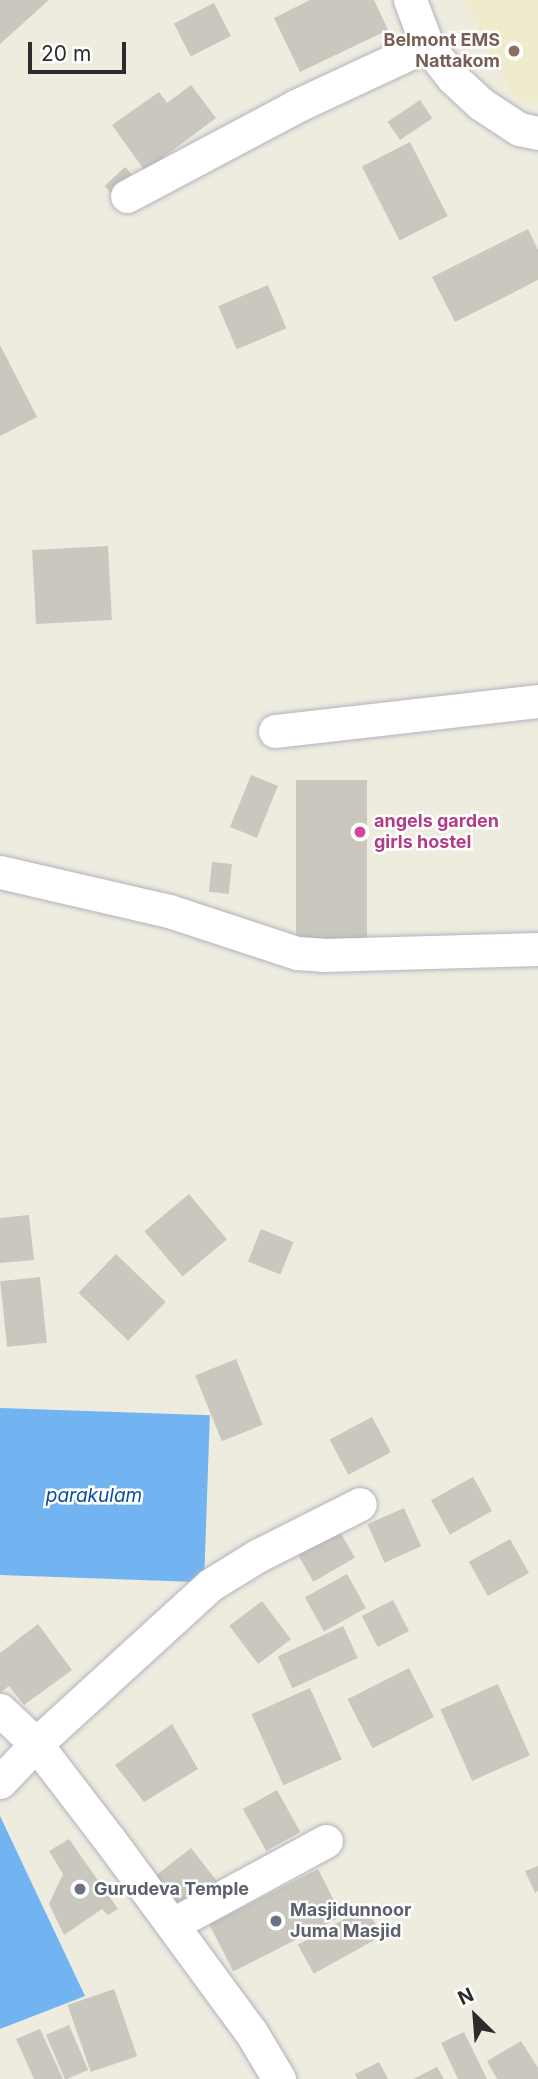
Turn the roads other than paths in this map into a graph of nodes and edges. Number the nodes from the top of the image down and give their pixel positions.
1 (410, 0) edge
2 (427, 45) junction
3 (538, 133) edge
4 (127, 196) dead end
5 (538, 701) edge
6 (275, 731) dead end
7 (0, 872) edge
8 (538, 948) edge
9 (360, 1504) dead end
10 (0, 1710) edge
11 (36, 1744) junction
12 (0, 1782) edge
13 (326, 1841) dead end
14 (173, 1924) junction
15 (279, 2079) edge

1 - 2 street
2 - 3 street
2 - 4 street
5 - 6 street
7 - 8 street
9 - 11 street
10 - 11 street
11 - 12 street
11 - 14 street
13 - 14 street
14 - 15 street

